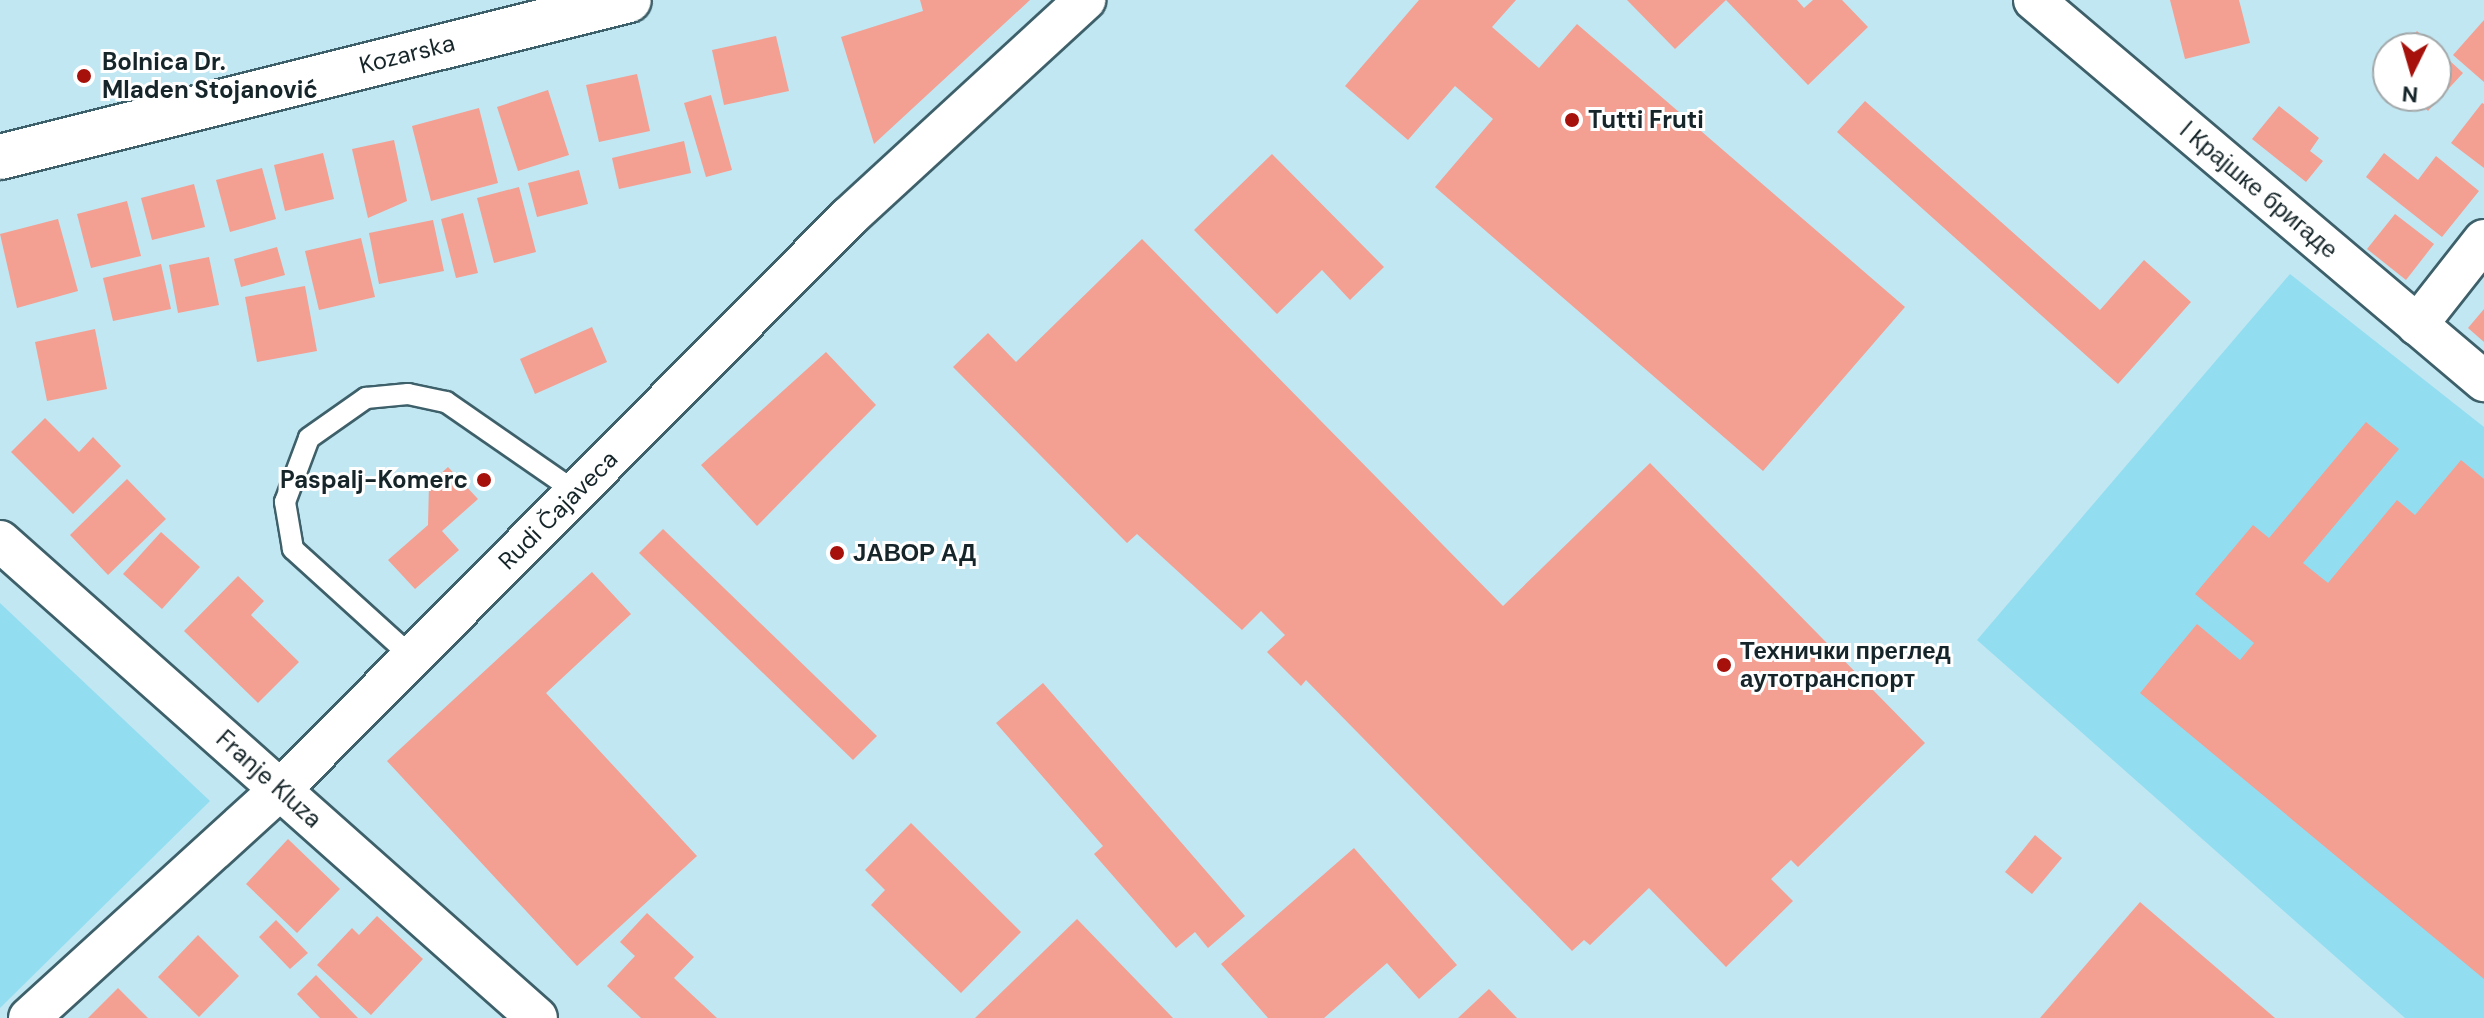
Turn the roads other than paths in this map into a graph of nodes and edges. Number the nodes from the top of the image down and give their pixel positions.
1 (629, 0) edge
2 (1085, 0) edge
3 (2034, 0) edge
4 (0, 157) edge
5 (2484, 240) edge
6 (2417, 325) junction
7 (2484, 381) edge
8 (576, 492) junction
9 (0, 541) edge
10 (412, 657) junction
11 (281, 789) junction
12 (517, 1012) edge
13 (29, 1018) edge

1 - 4 street, Kozarska
2 - 8 street, Rudi Čajaveca
3 - 6 street, I Крајшке бригаде
5 - 6 street
6 - 7 street, I Крајшке бригаде
8 - 10 street, Rudi Čajaveca
8 - 10 lane
9 - 11 street, Franje Kluza
10 - 11 street, Rudi Čajaveca
11 - 12 street, Franje Kluza
11 - 13 street, Rudi Čajaveca

